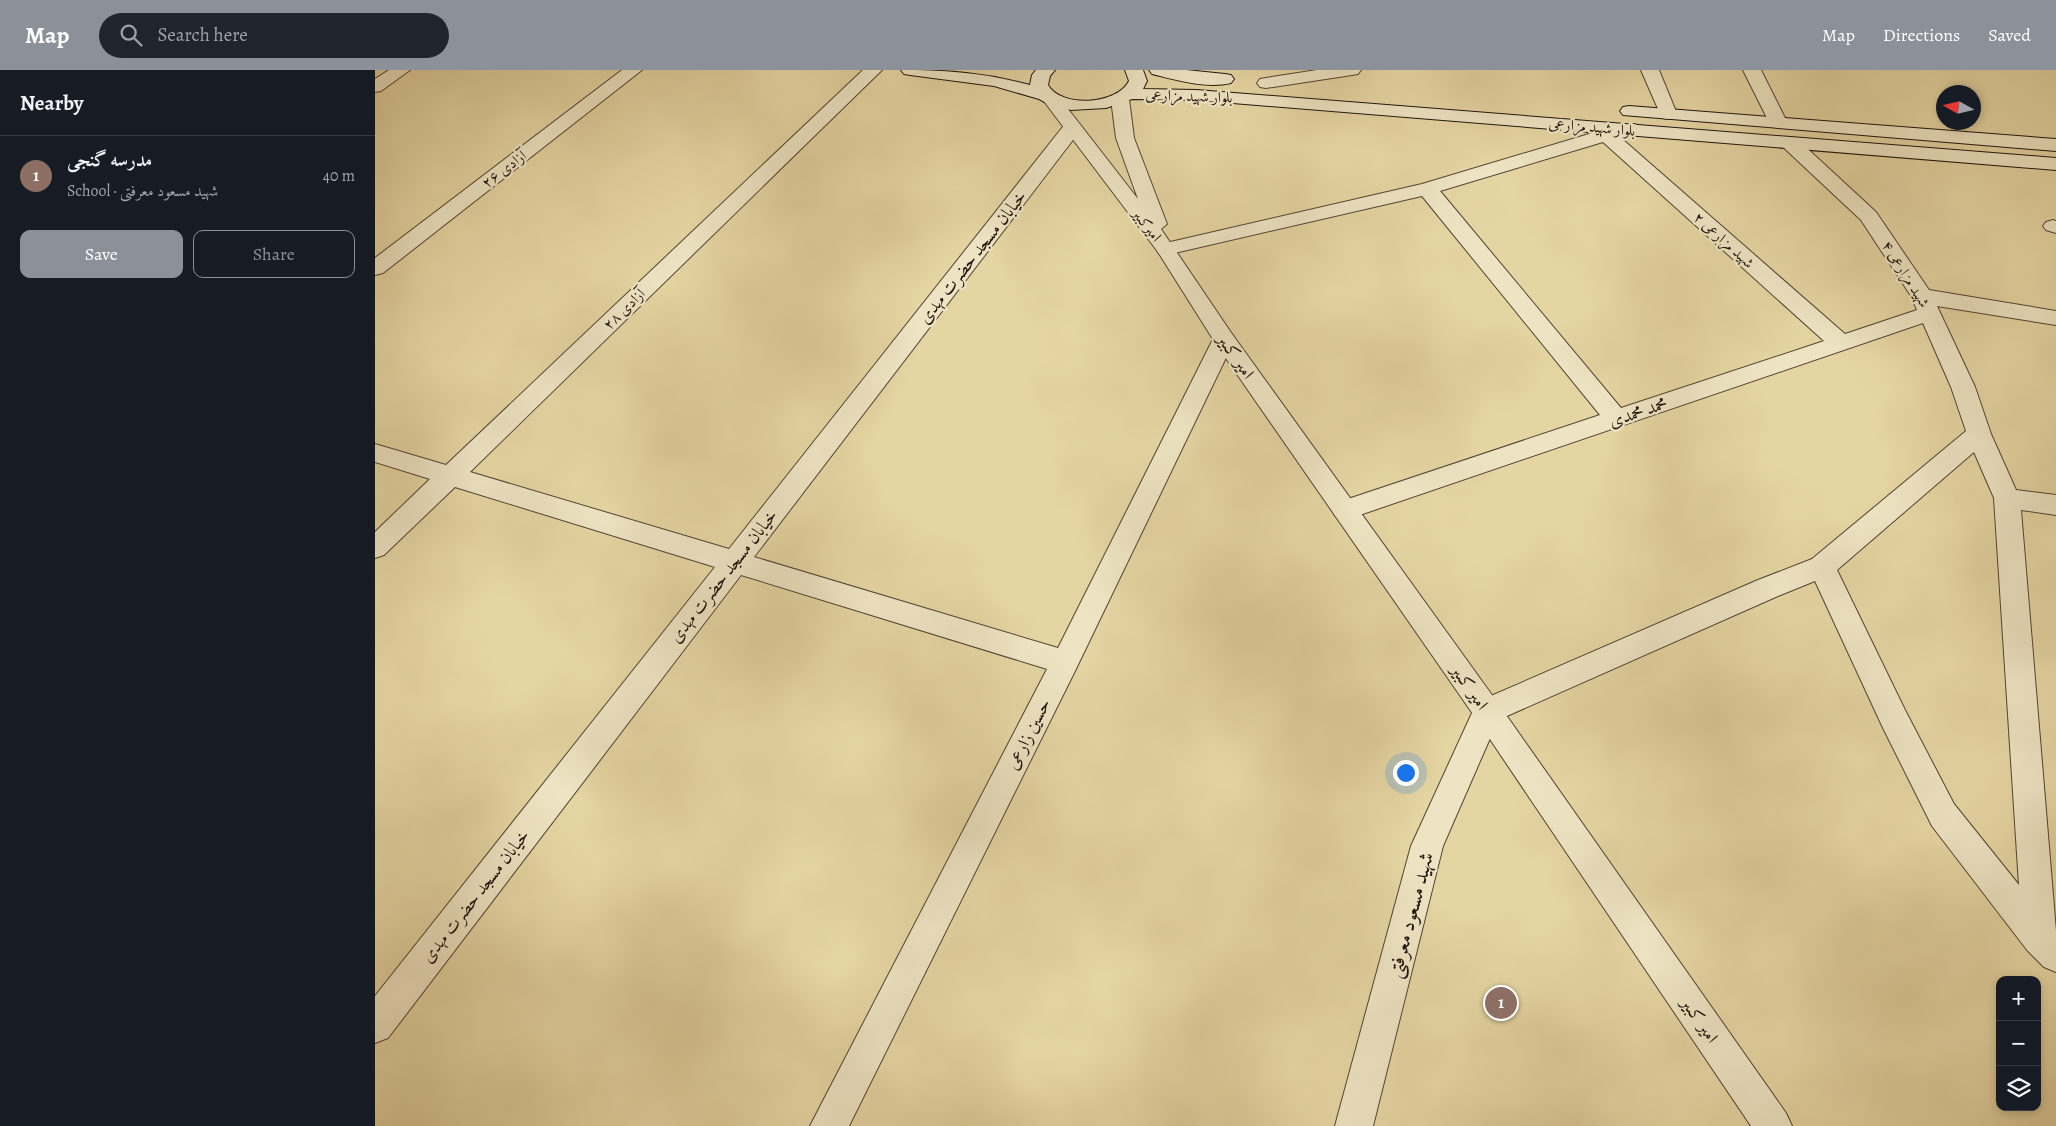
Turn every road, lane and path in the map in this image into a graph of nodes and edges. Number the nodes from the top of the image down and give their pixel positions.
1 (401, 70) edge
2 (633, 70) edge
3 (873, 70) edge
4 (910, 70) edge
5 (1046, 70) edge
6 (1134, 70) edge
7 (1158, 70) edge
8 (1351, 70) edge
9 (1650, 70) edge
10 (1752, 70) edge
11 (1266, 82) junction
12 (375, 86) edge
13 (1344, 89) dead end
14 (1048, 97) junction
15 (1124, 97) junction
16 (1609, 109) dead end
17 (1668, 114) junction
18 (1778, 122) junction
19 (1072, 128) junction
20 (1634, 130) junction
21 (1606, 135) junction
22 (1790, 143) junction
23 (2056, 145) edge
24 (2056, 164) edge
25 (1427, 189) junction
26 (1166, 248) junction
27 (375, 268) edge
28 (1926, 304) junction
29 (2056, 318) edge
30 (1224, 339) junction
31 (1842, 344) junction
32 (1617, 419) junction
33 (1979, 434) junction
34 (375, 453) edge
35 (450, 476) junction
36 (2007, 498) junction
37 (2056, 505) edge
38 (1345, 510) junction
39 (375, 548) edge
40 (734, 562) junction
41 (1822, 567) junction
42 (1065, 662) junction
43 (1487, 711) junction
44 (2048, 946) edge
45 (375, 1024) edge
46 (829, 1126) edge
47 (1354, 1126) edge
48 (1773, 1126) edge

1 - 12 street
2 - 27 street, آزادی ۲۶
3 - 35 street, آزادی ۲۸
4 - 14 street, بلوار شهید مزارعی
5 - 14 street
6 - 15 street
7 - 11 street, بلوار شهید مزارعی
8 - 11 street
9 - 17 street
10 - 18 street
11 - 13 street, بلوار شهید مزارعی
14 - 15 street, بلوار شهید مزارعی
14 - 19 street, امیرکبیر
15 - 20 street, بلوار شهید مزارعی
15 - 26 street, امیرکبیر
16 - 17 street, بلوار شهید مزارعی
17 - 18 street, بلوار شهید مزارعی
18 - 23 street, بلوار شهید مزارعی
19 - 26 street, امیرکبیر
19 - 40 street, خیابان مسجد حضرت مهدی
20 - 21 street
20 - 22 street, بلوار شهید مزارعی
21 - 25 street
21 - 31 street, شهید مزارعی ۲
22 - 24 street, بلوار شهید مزارعی
22 - 28 street, شهید مزارعی ۴
25 - 26 street
25 - 32 street
26 - 30 street, امیر کبیر
28 - 29 street
28 - 31 street, محمد محمدی
28 - 33 street, شهید مزارعی ۴
30 - 38 street, امیر کبیر
30 - 42 street, حسین زارعی
31 - 32 street, محمد محمدی
32 - 38 street, محمد محمدی
33 - 36 street, شهید مزارعی ۴
33 - 41 street
34 - 35 street
35 - 39 street, آزادی ۲۸
35 - 40 street
36 - 37 street
36 - 44 street, شهید مزارعی ۴
38 - 43 street, امیر کبیر
40 - 42 street
40 - 45 street, خیابان مسجد حضرت مهدی
41 - 43 street
41 - 44 street
42 - 46 street, حسین زارعی
43 - 47 street, شهید مسعود معرفتی
43 - 48 street, امیر کبیر

